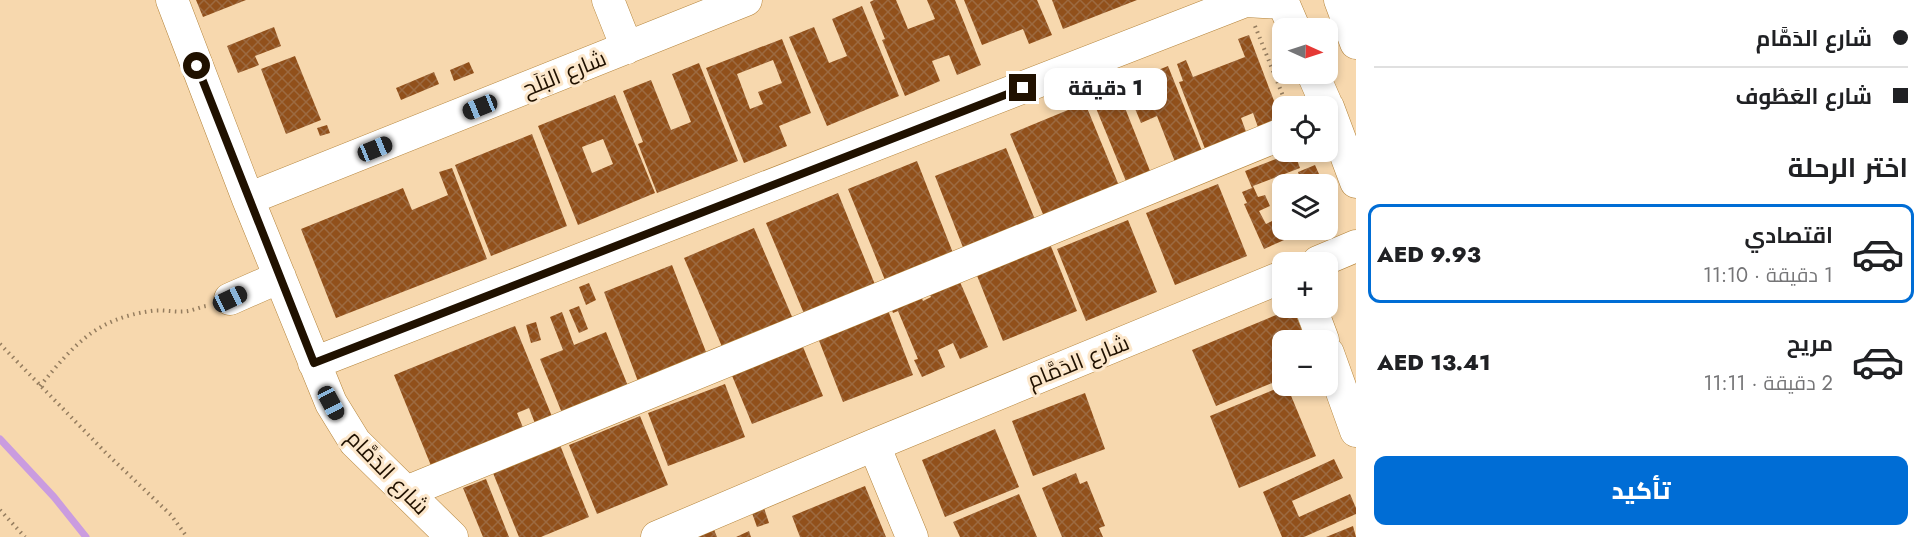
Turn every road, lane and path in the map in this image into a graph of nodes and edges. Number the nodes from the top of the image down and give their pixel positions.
1 (172, 0) edge
2 (608, 0) edge
3 (746, 0) edge
4 (1245, 1) edge
5 (1286, 10) edge
6 (679, 12) edge
7 (627, 48) junction
8 (1283, 96) edge
9 (1338, 135) edge
10 (1272, 138) edge
11 (1356, 182) edge
12 (248, 199) junction
13 (1356, 246) edge
14 (1338, 254) edge
15 (280, 277) junction
16 (1272, 282) edge
17 (230, 299) joint
18 (0, 344) edge
19 (314, 363) junction
20 (1338, 381) edge
21 (40, 386) junction
22 (1356, 431) edge
23 (874, 445) junction
24 (406, 492) junction
25 (0, 510) edge
26 (25, 537) edge
27 (187, 537) edge
28 (452, 537) edge
29 (657, 537) edge
30 (912, 537) edge

1 - 12 street, شارع الدَمَّام
2 - 7 street
3 - 6 street, شارع البَلَح
4 - 5 street
4 - 8 path
4 - 19 street
6 - 7 street, شارع البَلَح
7 - 12 street, شارع البَلَح
9 - 11 street
10 - 24 street
12 - 15 street, شارع الدَمَّام
13 - 14 street
15 - 17 street
15 - 19 street, شارع الدَمَّام
16 - 23 street, شارع الدَمَّام
17 - 21 path
18 - 21 path
19 - 24 street, شارع الدَمَّام
20 - 22 street
21 - 27 path
23 - 29 street, شارع الدَمَّام
23 - 30 street
24 - 28 street, شارع الدَمَّام
25 - 26 path

